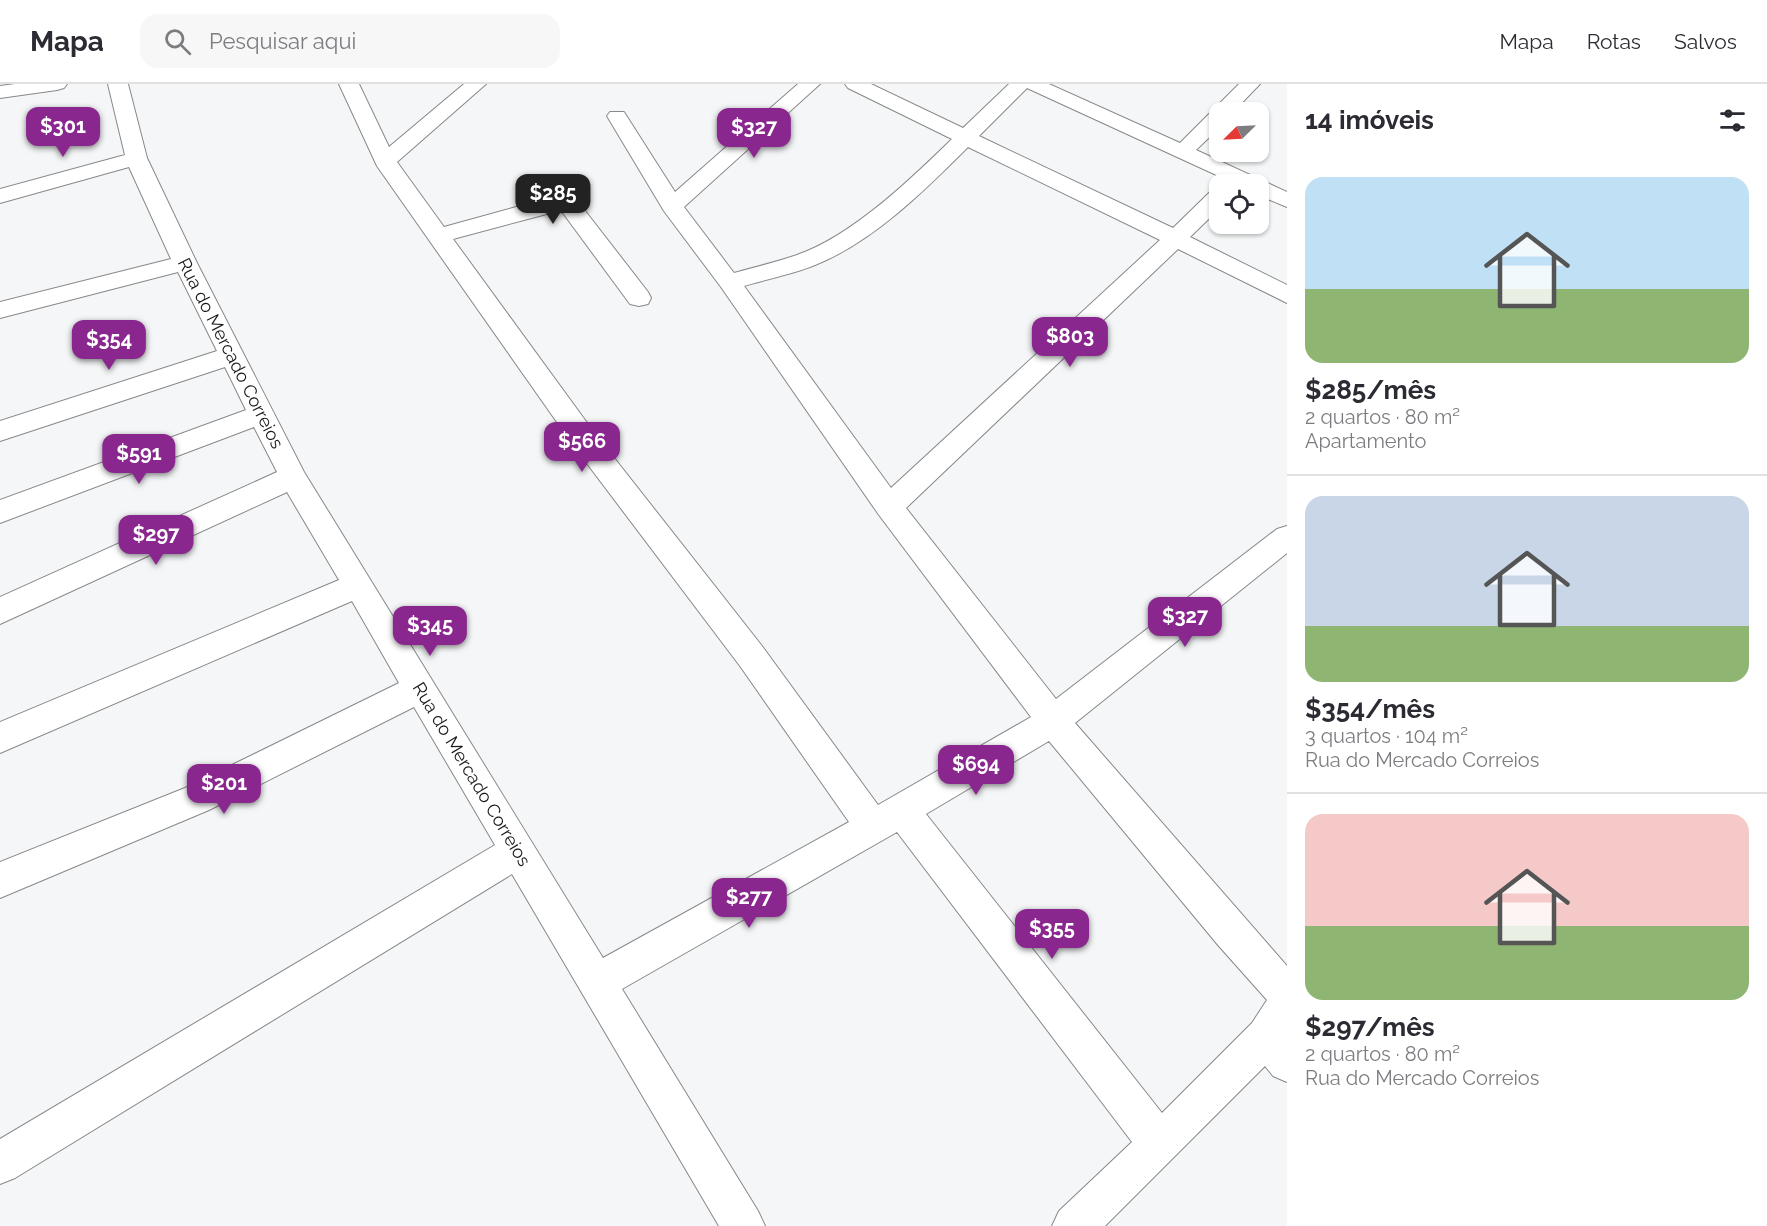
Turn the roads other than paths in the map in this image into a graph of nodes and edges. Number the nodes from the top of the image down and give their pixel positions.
1 (57, 84) edge
2 (118, 84) edge
3 (349, 84) edge
4 (476, 84) edge
5 (810, 84) edge
6 (855, 84) edge
7 (1020, 84) edge
8 (1033, 84) edge
9 (1250, 84) edge
10 (0, 92) edge
11 (1233, 102) edge
12 (617, 116) dead end
13 (1209, 126) edge
14 (965, 138) junction
15 (1184, 151) junction
16 (136, 158) junction
17 (385, 161) junction
18 (1226, 174) edge
19 (1269, 192) edge
20 (0, 196) edge
21 (1287, 200) edge
22 (672, 206) junction
23 (1209, 206) edge
24 (438, 236) junction
25 (1175, 238) junction
26 (185, 263) junction
27 (729, 282) junction
28 (1287, 295) edge
29 (639, 298) dead end
30 (0, 310) edge
31 (233, 355) junction
32 (262, 414) junction
33 (0, 431) edge
34 (293, 477) junction
35 (889, 507) junction
36 (0, 512) edge
37 (1287, 537) edge
38 (358, 585) junction
39 (0, 611) edge
40 (420, 688) junction
41 (1053, 721) junction
42 (0, 738) edge
43 (887, 819) junction
44 (518, 850) junction
45 (0, 880) edge
46 (598, 982) junction
47 (1287, 994) edge
48 (1280, 1034) edge
49 (1160, 1144) junction
50 (0, 1163) edge
51 (743, 1226) edge
52 (1074, 1226) edge

1 - 10 street
2 - 16 street, Rua do Mercado Correios
3 - 17 street
4 - 17 street
5 - 22 street
6 - 14 street
7 - 14 street
8 - 15 street
9 - 11 street
12 - 22 street
13 - 15 street
14 - 25 street
14 - 27 street
15 - 18 street
16 - 20 street
16 - 26 street, Rua do Mercado Correios
17 - 24 street
19 - 21 street
22 - 27 street
23 - 25 street
24 - 29 street
24 - 43 street
25 - 28 street
25 - 35 street
26 - 30 street
26 - 31 street, Rua do Mercado Correios
27 - 35 street
31 - 32 street, Rua do Mercado Correios
31 - 33 street
32 - 34 street, Rua do Mercado Correios
32 - 36 street
34 - 38 street, Rua do Mercado Correios
34 - 39 street
35 - 41 street
37 - 41 street
38 - 40 street, Rua do Mercado Correios
38 - 42 street
40 - 44 street, Rua do Mercado Correios
40 - 45 street
41 - 43 street
41 - 47 street
43 - 46 street
43 - 49 street
44 - 46 street, Rua do Mercado Correios
44 - 50 street
46 - 51 street, Rua do Mercado Correios
48 - 49 street
49 - 52 street

